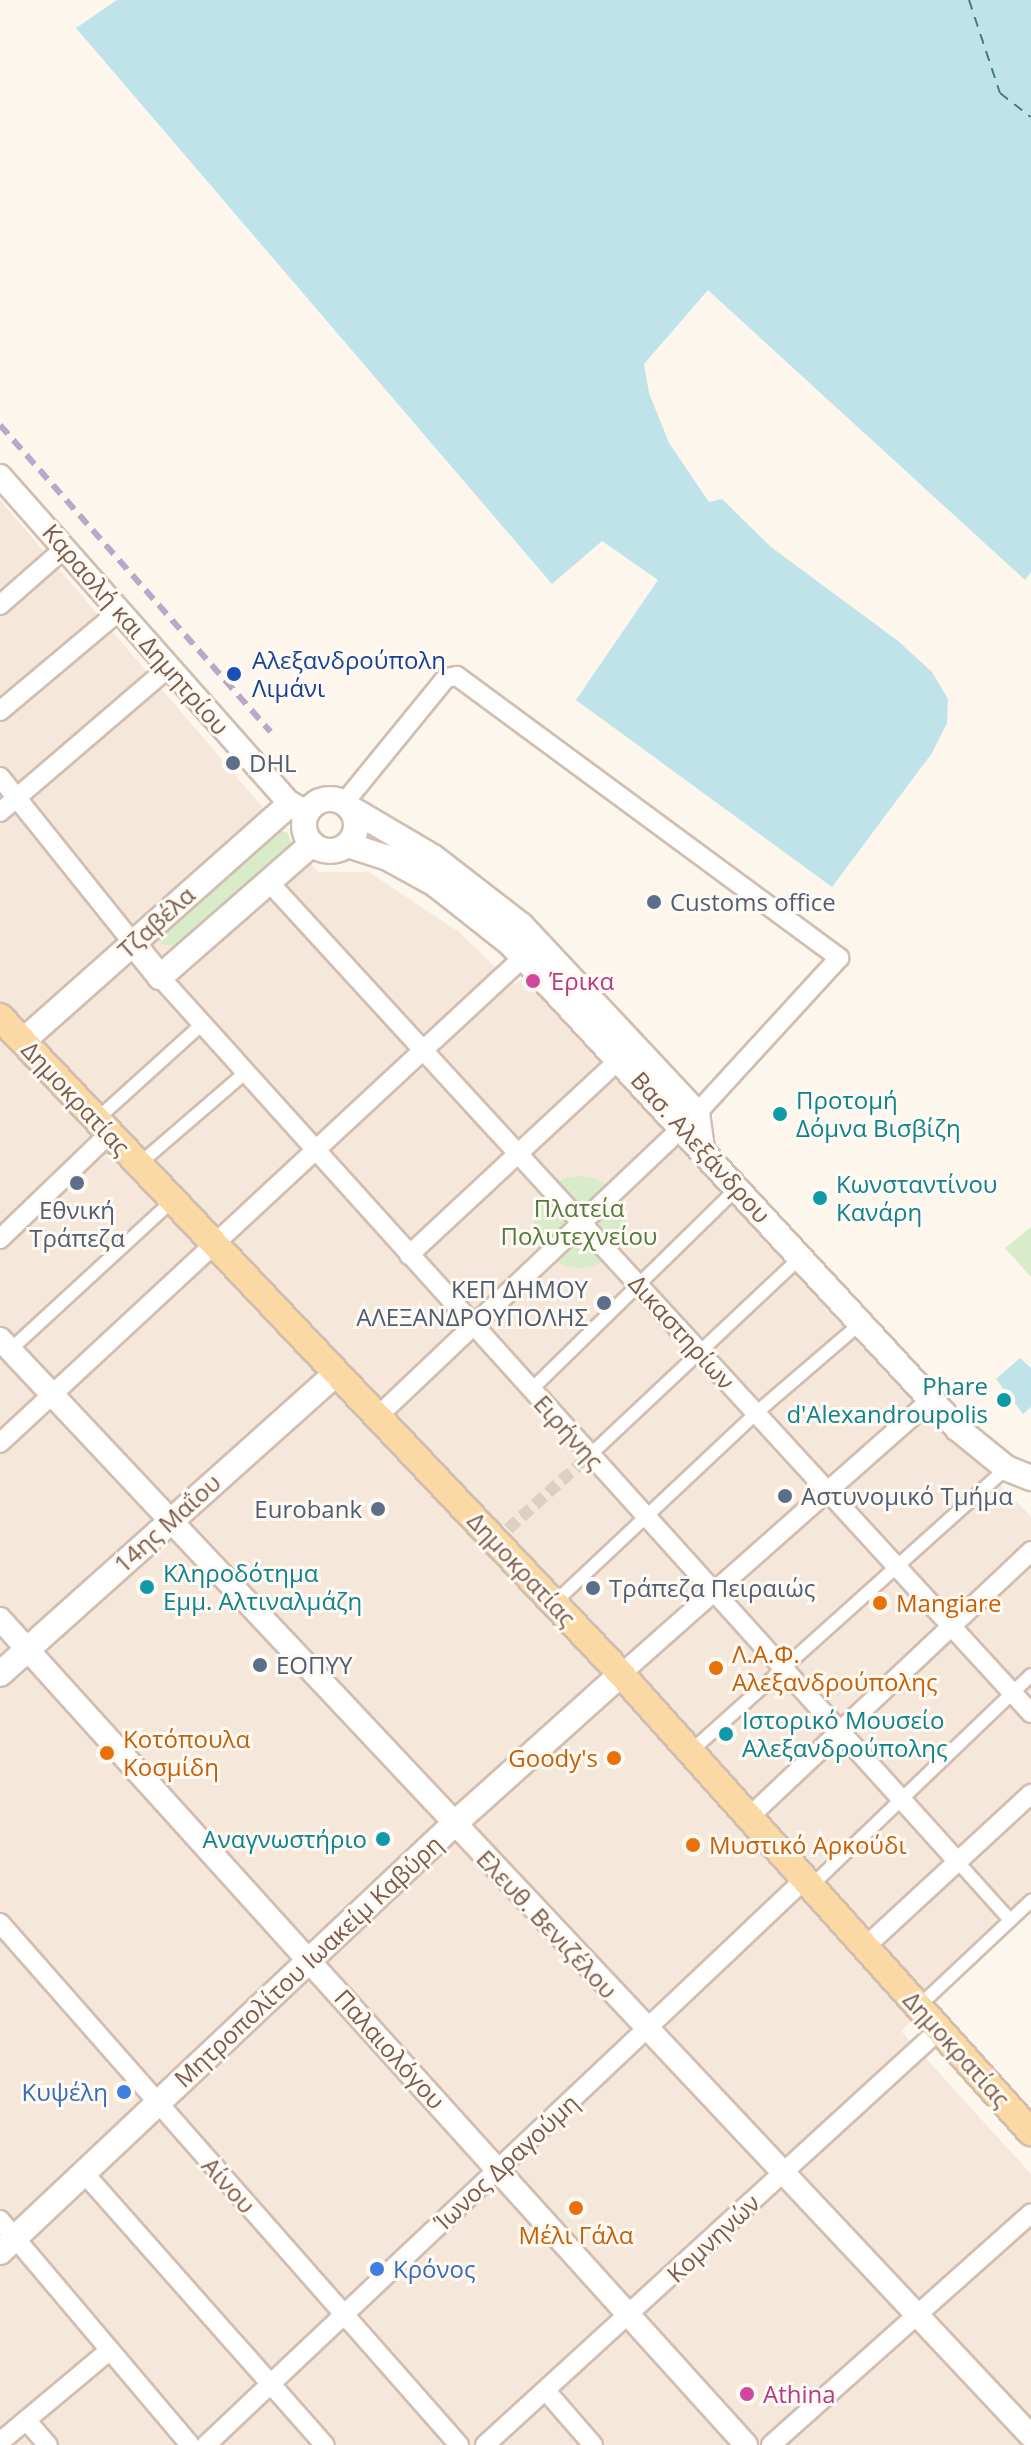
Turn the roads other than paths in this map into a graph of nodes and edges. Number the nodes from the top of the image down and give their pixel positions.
1 (0, 476) edge
2 (65, 548) junction
3 (0, 605) edge
4 (119, 611) junction
5 (169, 667) junction
6 (0, 711) edge
7 (0, 777) edge
8 (17, 797) junction
9 (347, 806) junction
10 (299, 808) junction
11 (0, 812) edge
12 (312, 844) junction
13 (348, 845) junction
14 (268, 881) junction
15 (132, 942) junction
16 (531, 950) junction
17 (160, 977) junction
18 (0, 1017) edge
19 (201, 1025) junction
20 (23, 1041) junction
21 (420, 1048) junction
22 (621, 1058) junction
23 (245, 1073) junction
24 (690, 1120) junction
25 (103, 1127) junction
26 (312, 1148) junction
27 (519, 1154) junction
28 (138, 1165) junction
29 (738, 1187) junction
30 (172, 1201) junction
31 (581, 1222) junction
32 (0, 1239) edge
33 (211, 1243) junction
34 (409, 1255) junction
35 (801, 1257) junction
36 (639, 1285) junction
37 (861, 1323) junction
38 (473, 1325) junction
39 (5, 1345) edge
40 (701, 1352) junction
41 (336, 1374) junction
42 (531, 1390) junction
43 (51, 1393) junction
44 (931, 1400) junction
45 (756, 1413) junction
46 (377, 1417) junction
47 (0, 1443) edge
48 (590, 1455) junction
49 (1006, 1468) junction
50 (1031, 1478) edge
51 (828, 1491) junction
52 (646, 1516) junction
53 (170, 1519) junction
54 (1031, 1551) edge
55 (897, 1567) junction
56 (714, 1592) junction
57 (554, 1603) junction
58 (0, 1619) edge
59 (951, 1626) junction
60 (29, 1649) junction
61 (783, 1669) junction
62 (0, 1674) edge
63 (621, 1674) junction
64 (1031, 1675) edge
65 (1012, 1693) junction
66 (1031, 1713) edge
67 (839, 1731) junction
68 (690, 1752) junction
69 (1031, 1794) edge
70 (900, 1798) junction
71 (749, 1817) junction
72 (454, 1824) junction
73 (957, 1861) junction
74 (808, 1882) junction
75 (1031, 1901) edge
76 (1010, 1920) junction
77 (0, 1923) edge
78 (865, 1947) junction
79 (310, 1959) junction
80 (919, 2006) junction
81 (646, 2030) junction
82 (939, 2030) junction
83 (157, 2104) junction
84 (1031, 2132) edge
85 (497, 2171) junction
86 (84, 2173) junction
87 (783, 2173) junction
88 (1031, 2213) edge
89 (5, 2237) edge
90 (630, 2314) junction
91 (344, 2315) junction
92 (916, 2315) junction
93 (110, 2350) junction
94 (272, 2384) junction
95 (547, 2392) junction
96 (26, 2420) junction
97 (1027, 2436) edge
98 (0, 2442) edge
99 (48, 2445) edge
100 (190, 2445) edge
101 (206, 2445) edge
102 (325, 2445) edge
103 (459, 2445) edge
104 (485, 2445) edge
105 (593, 2445) edge
106 (746, 2445) edge
107 (771, 2445) edge

1 - 2 street, Καραολή και Δημητρίου
2 - 3 street
2 - 4 street, Καραολή και Δημητρίου
4 - 5 street, Καραολή και Δημητρίου
4 - 6 street
5 - 8 street
5 - 10 street, Καραολή και Δημητρίου
7 - 8 street
8 - 11 street
8 - 15 street
9 - 10 main road
9 - 13 main road
9 - 16 main road, Βασ. Αλεξάνδρου
9 - 24 street
10 - 12 main road
10 - 15 main road, Τζαβέλα
12 - 13 main road
12 - 14 main road, Τζαβέλα
13 - 16 main road, Βασ. Αλεξάνδρου
14 - 17 main road, Τζαβέλα
14 - 21 street, Δικαστηρίων
15 - 17 main road, Ειρήνης
15 - 20 main road, Τζαβέλα
16 - 21 street
16 - 22 main road, Βασ. Αλεξάνδρου
16 - 24 main road, Βασ. Αλεξάνδρου
17 - 19 street, Ειρήνης
18 - 20 main road, Δημοκρατίας
19 - 23 street, Ειρήνης
19 - 25 street
20 - 25 main road, Δημοκρατίας
21 - 26 street
21 - 27 street, Δικαστηρίων
22 - 24 main road, Βασ. Αλεξάνδρου
22 - 27 street
23 - 26 street, Ειρήνης
23 - 28 street
24 - 29 main road, Βασ. Αλεξάνδρου
24 - 31 street
25 - 28 main road, Δημοκρατίας
25 - 32 street
26 - 33 street
26 - 34 street, Ειρήνης
27 - 31 street, Δικαστηρίων
27 - 34 street
28 - 30 main road, Δημοκρατίας
29 - 35 main road, Βασ. Αλεξάνδρου
29 - 36 street
30 - 33 main road, Δημοκρατίας
30 - 39 street
31 - 36 street, Δικαστηρίων
31 - 38 street
33 - 41 main road, Δημοκρατίας
33 - 43 street
34 - 38 street, Ειρήνης
35 - 37 main road, Βασ. Αλεξάνδρου
35 - 40 street
36 - 40 street, Δικαστηρίων
36 - 42 street
37 - 44 main road, Βασ. Αλεξάνδρου
37 - 45 street
38 - 42 street, Ειρήνης
38 - 46 street
39 - 43 street, Ελευθ. Βενιζέλου
40 - 45 street, Δικαστηρίων
40 - 48 street
41 - 46 main road, Δημοκρατίας
41 - 53 main road, 14ης Μαΐου
42 - 48 street, Ειρήνης
43 - 47 street
43 - 53 street, Ελευθ. Βενιζέλου
44 - 49 main road, Βασ. Αλεξάνδρου
44 - 51 street
45 - 51 street, Δικαστηρίων
45 - 52 street
46 - 57 main road, Δημοκρατίας
48 - 52 street, Ειρήνης
49 - 50 main road, Βασ. Αλεξάνδρου
49 - 55 street
51 - 55 street, Δικαστηρίων
51 - 56 street
52 - 56 street, Ειρήνης
52 - 57 street
53 - 60 main road, 14ης Μαΐου
53 - 72 street, Ελευθ. Βενιζέλου
54 - 59 street
55 - 59 street, Δικαστηρίων
55 - 61 street
56 - 61 street, Ειρήνης
56 - 63 street
57 - 63 main road, Δημοκρατίας
58 - 60 street, Παλαιολόγου
59 - 65 street, Δικαστηρίων
59 - 67 street
60 - 62 main road, 14ης Μαΐου
60 - 79 street, Παλαιολόγου
61 - 67 street, Ειρήνης
61 - 68 street
63 - 68 main road, Δημοκρατίας
63 - 72 main road, Μητροπολίτου Ιωακείμ Καβύρη
64 - 65 street
65 - 66 street, Δικαστηρίων
65 - 70 street
67 - 70 street, Ειρήνης
67 - 71 street
68 - 71 main road, Δημοκρατίας
69 - 73 street
70 - 73 street, Ειρήνης
70 - 74 street
71 - 74 main road, Δημοκρατίας
72 - 79 main road, Μητροπολίτου Ιωακείμ Καβύρη
72 - 81 street, Ελευθ. Βενιζέλου
73 - 76 street, Ειρήνης
73 - 78 street
74 - 78 main road, Δημοκρατίας
74 - 81 street, Ίωνος Δραγούμη
75 - 76 street
76 - 80 street
77 - 83 street, Αίνου
78 - 80 main road, Δημοκρατίας
79 - 83 main road, Μητροπολίτου Ιωακείμ Καβύρη
79 - 85 street, Παλαιολόγου
80 - 82 main road, Δημοκρατίας
81 - 85 street, Ίωνος Δραγούμη
81 - 87 street, Ελευθ. Βενιζέλου
82 - 84 main road, Δημοκρατίας
82 - 87 street, Κομνηνών
83 - 86 main road, Μητροπολίτου Ιωακείμ Καβύρη
83 - 91 street, Αίνου
85 - 90 street, Παλαιολόγου
85 - 91 street, Ίωνος Δραγούμη
86 - 89 main road, Μητροπολίτου Ιωακείμ Καβύρη
86 - 94 street
87 - 90 street, Κομνηνών
87 - 92 street, Ελευθ. Βενιζέλου
88 - 92 street
89 - 93 street
90 - 95 street, Κομνηνών
90 - 106 street, Παλαιολόγου
91 - 94 street, Ίωνος Δραγούμη
91 - 103 street, Αίνου
92 - 97 street, Ελευθ. Βενιζέλου
92 - 107 street
93 - 96 street
93 - 100 street
94 - 101 street, Ίωνος Δραγούμη
94 - 102 street
95 - 104 street, Κομνηνών
95 - 105 street
96 - 98 street
96 - 99 street

